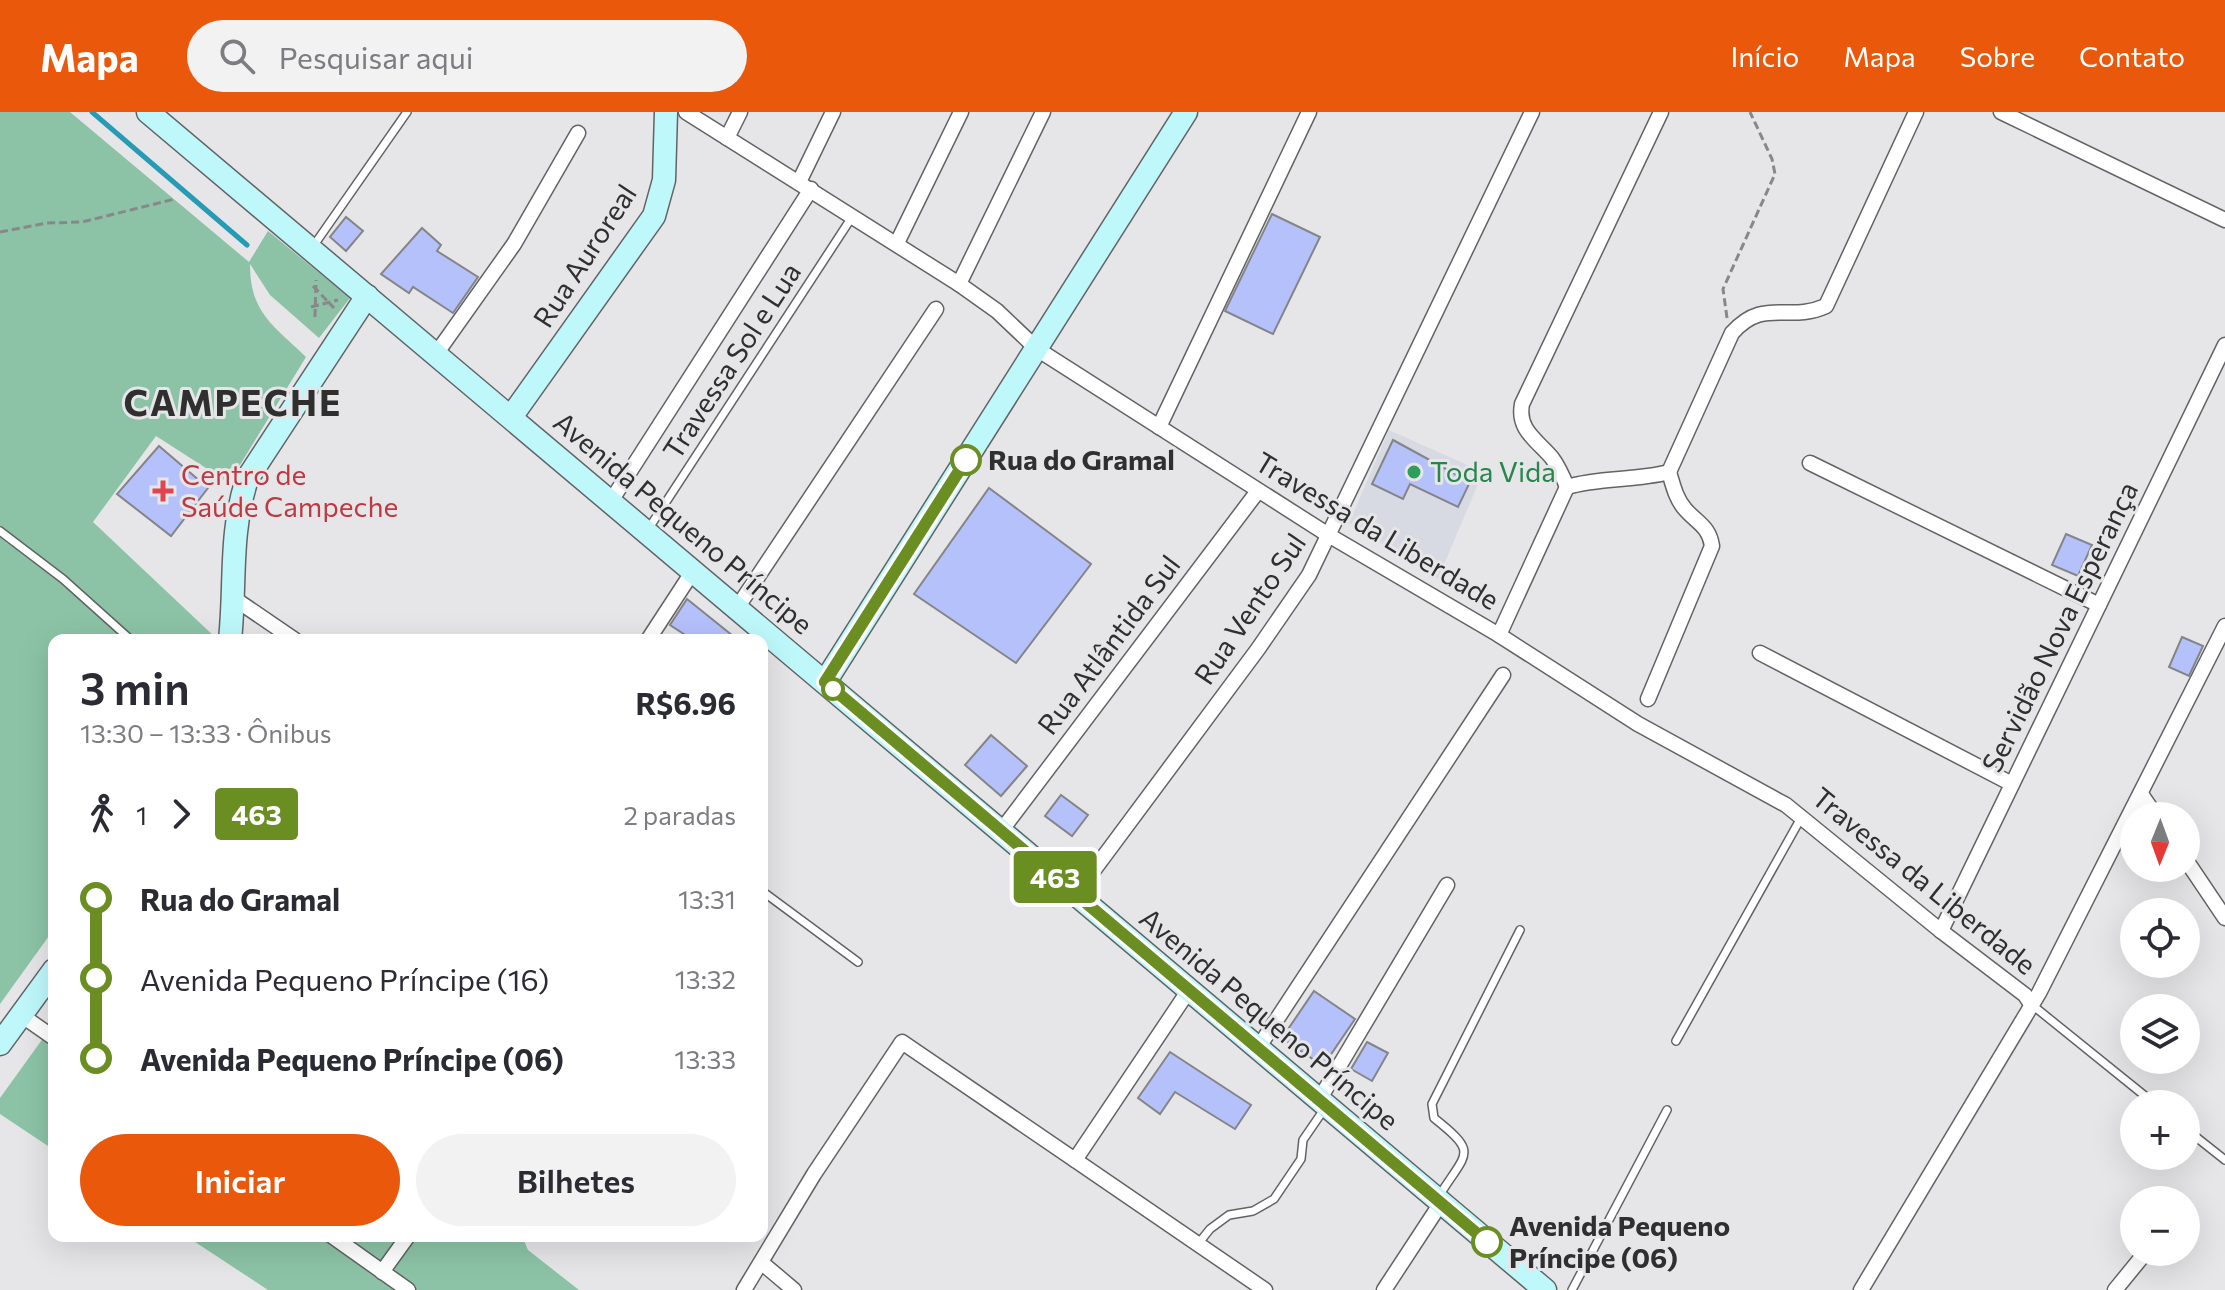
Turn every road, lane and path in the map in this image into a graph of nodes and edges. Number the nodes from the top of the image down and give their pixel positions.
1 (148, 112) edge
2 (407, 112) edge
3 (666, 112) edge
4 (686, 112) edge
5 (740, 112) edge
6 (833, 112) edge
7 (961, 112) edge
8 (1043, 112) edge
9 (1186, 112) edge
10 (1309, 112) edge
11 (1532, 112) edge
12 (1661, 112) edge
13 (1750, 112) edge
14 (1916, 112) edge
15 (2001, 112) edge
16 (578, 133) dead end
17 (727, 138) junction
18 (805, 185) junction
19 (175, 199) dead end
20 (853, 215) junction
21 (2225, 220) edge
22 (0, 232) edge
23 (897, 243) junction
24 (311, 249) junction
25 (316, 277) dead end
26 (959, 284) junction
27 (314, 288) junction
28 (367, 296) junction
29 (338, 300) dead end
30 (329, 302) junction
31 (313, 307) junction
32 (336, 309) dead end
33 (936, 309) dead end
34 (315, 317) dead end
35 (1732, 333) junction
36 (2225, 345) edge
37 (1037, 349) junction
38 (436, 354) junction
39 (511, 417) junction
40 (1159, 427) junction
41 (1810, 463) dead end
42 (1669, 472) junction
43 (1567, 487) junction
44 (1258, 491) junction
45 (611, 501) junction
46 (0, 531) edge
47 (647, 532) junction
48 (1330, 536) junction
49 (693, 571) junction
50 (232, 597) junction
51 (2099, 605) junction
52 (737, 608) junction
53 (2225, 626) edge
54 (124, 634) edge
55 (230, 634) edge
56 (286, 634) edge
57 (652, 634) edge
58 (768, 634) edge
59 (768, 634) edge
60 (1499, 635) junction
61 (1760, 653) dead end
62 (1503, 675) dead end
63 (825, 682) junction
64 (1648, 699) dead end
65 (2012, 784) junction
66 (2141, 794) junction
67 (2146, 802) edge
68 (1802, 816) junction
69 (1001, 831) junction
70 (2200, 881) edge
71 (1447, 885) dead end
72 (1076, 894) junction
73 (768, 895) edge
74 (2225, 918) edge
75 (1520, 930) dead end
76 (1941, 931) junction
77 (858, 962) dead end
78 (48, 978) edge
79 (1189, 990) junction
80 (2031, 1004) junction
81 (21, 1015) junction
82 (48, 1034) edge
83 (1676, 1041) dead end
84 (0, 1044) edge
85 (1258, 1048) junction
86 (2138, 1090) edge
87 (1323, 1103) junction
88 (1667, 1110) dead end
89 (2200, 1140) edge
90 (1075, 1160) junction
91 (2225, 1160) edge
92 (1439, 1202) junction
93 (340, 1242) edge
94 (404, 1242) edge
95 (1198, 1244) junction
96 (762, 1263) junction
97 (2135, 1266) edge
98 (382, 1272) junction
99 (408, 1290) edge
100 (744, 1290) edge
101 (794, 1290) edge
102 (1265, 1290) edge
103 (1384, 1290) edge
104 (1545, 1290) edge
105 (1572, 1290) edge
106 (1861, 1290) edge
107 (2115, 1290) edge

1 - 24 main road, Avenida Pequeno Príncipe
2 - 24 lane
3 - 39 main road, Rua Auroreal
4 - 17 street, Travessa da Liberdade
5 - 17 street
6 - 18 street
7 - 23 street
8 - 26 street
9 - 37 main road
10 - 40 street
11 - 48 street, Rua Vento Sul
12 - 43 street
13 - 35 path
14 - 35 street
15 - 21 street
16 - 38 street
17 - 18 street, Travessa da Liberdade
18 - 20 street, Travessa da Liberdade
18 - 45 street
19 - 22 path
20 - 23 street, Travessa da Liberdade
20 - 47 lane, Travessa Sol e Lua
23 - 26 street, Travessa da Liberdade
24 - 28 main road, Avenida Pequeno Príncipe
25 - 27 path
26 - 37 street, Travessa da Liberdade
27 - 30 path
27 - 31 path
28 - 38 main road, Avenida Pequeno Príncipe
28 - 50 main road
29 - 30 path
30 - 31 path
30 - 32 path
31 - 34 path
33 - 52 street
35 - 42 street
36 - 51 street, Servidão Nova Esperança
37 - 40 street, Travessa da Liberdade
37 - 63 main road
38 - 39 main road, Avenida Pequeno Príncipe
39 - 45 main road, Avenida Pequeno Príncipe
40 - 44 street, Travessa da Liberdade
41 - 51 street
42 - 43 street
42 - 64 street
43 - 60 street
44 - 48 street, Travessa da Liberdade
44 - 69 street, Rua Atlântida Sul
45 - 47 main road, Avenida Pequeno Príncipe
46 - 54 lane
47 - 49 main road, Avenida Pequeno Príncipe
48 - 60 street, Travessa da Liberdade
48 - 72 street, Rua Vento Sul
49 - 52 main road, Avenida Pequeno Príncipe
49 - 57 street
50 - 55 main road
50 - 56 street
51 - 65 street, Servidão Nova Esperança
52 - 59 main road, Avenida Pequeno Príncipe
53 - 66 street
58 - 63 main road, Avenida Pequeno Príncipe
60 - 68 street, Travessa da Liberdade
61 - 65 street
62 - 85 street
63 - 69 main road, Avenida Pequeno Príncipe
65 - 76 street, Servidão Nova Esperança
66 - 67 street
66 - 80 street
68 - 76 street, Travessa da Liberdade
68 - 83 lane
69 - 72 main road, Avenida Pequeno Príncipe
70 - 74 street
71 - 87 street
72 - 79 main road, Avenida Pequeno Príncipe
73 - 77 lane
75 - 92 lane
76 - 80 street, Travessa da Liberdade
78 - 81 main road
79 - 85 main road, Avenida Pequeno Príncipe
79 - 90 street
80 - 86 lane
80 - 106 street
81 - 82 street
81 - 84 main road
85 - 87 main road, Avenida Pequeno Príncipe
87 - 92 main road, Avenida Pequeno Príncipe
87 - 95 lane
88 - 105 lane
89 - 91 lane
90 - 95 street
90 - 96 street
92 - 103 street
92 - 104 main road, Avenida Pequeno Príncipe
93 - 98 street
94 - 98 street
95 - 102 street
96 - 100 street
96 - 101 street
97 - 107 street
98 - 99 street

